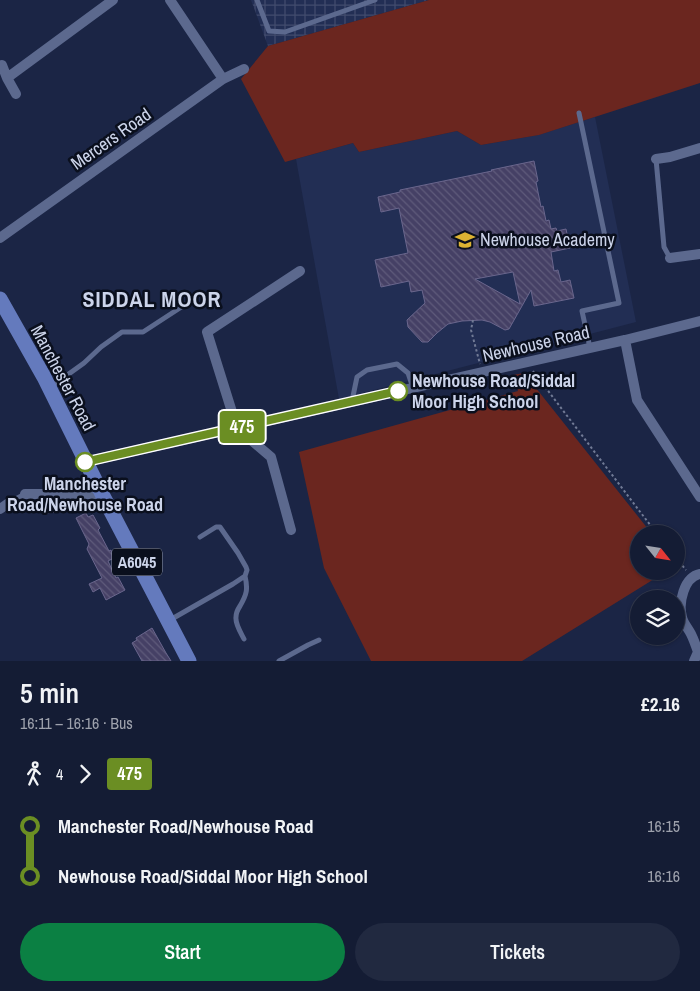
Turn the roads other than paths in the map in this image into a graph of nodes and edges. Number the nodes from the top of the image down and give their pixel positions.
1 (113, 0) edge
2 (170, 0) edge
3 (257, 0) edge
4 (375, 0) edge
5 (2, 65) dead end
6 (244, 69) dead end
7 (7, 78) junction
8 (223, 79) junction
9 (16, 94) dead end
10 (579, 113) dead end
11 (700, 148) edge
12 (656, 160) joint
13 (0, 238) edge
14 (700, 254) edge
15 (670, 258) joint
16 (300, 271) dead end
17 (0, 299) edge
18 (186, 304) dead end
19 (700, 321) edge
20 (626, 340) junction
21 (590, 348) junction
22 (49, 388) junction
23 (413, 388) junction
24 (352, 402) junction
25 (237, 428) junction
26 (85, 462) junction
27 (26, 494) joint
28 (102, 494) junction
29 (700, 497) edge
30 (10, 502) joint
31 (0, 509) edge
32 (291, 530) dead end
33 (200, 537) dead end
34 (245, 576) junction
35 (693, 579) edge
36 (168, 621) junction
37 (244, 639) dead end
38 (319, 640) dead end
39 (189, 661) edge
40 (278, 661) edge
41 (694, 661) edge

1 - 7 street
2 - 8 street
3 - 4 lane
5 - 7 street
6 - 8 street, Mercers Road
7 - 9 street
8 - 13 street, Mercers Road
10 - 21 lane
11 - 12 street
12 - 15 lane
14 - 15 street
16 - 25 street
17 - 22 main road, Manchester Road / A6045
18 - 22 lane
19 - 20 street, Newhouse Road
20 - 21 street, Newhouse Road
20 - 29 street
21 - 23 street, Newhouse Road
22 - 26 main road, Manchester Road / A6045
23 - 24 street, Newhouse Road
23 - 24 lane
24 - 25 street, Newhouse Road
25 - 26 street, Newhouse Road
25 - 32 street
26 - 28 main road, Manchester Road / A6045
27 - 28 street
27 - 30 lane
28 - 36 main road, Manchester Road / A6045
30 - 31 street
33 - 34 lane
34 - 36 lane
34 - 37 lane
35 - 41 street
36 - 39 main road, Manchester Road / A6045
38 - 40 lane

